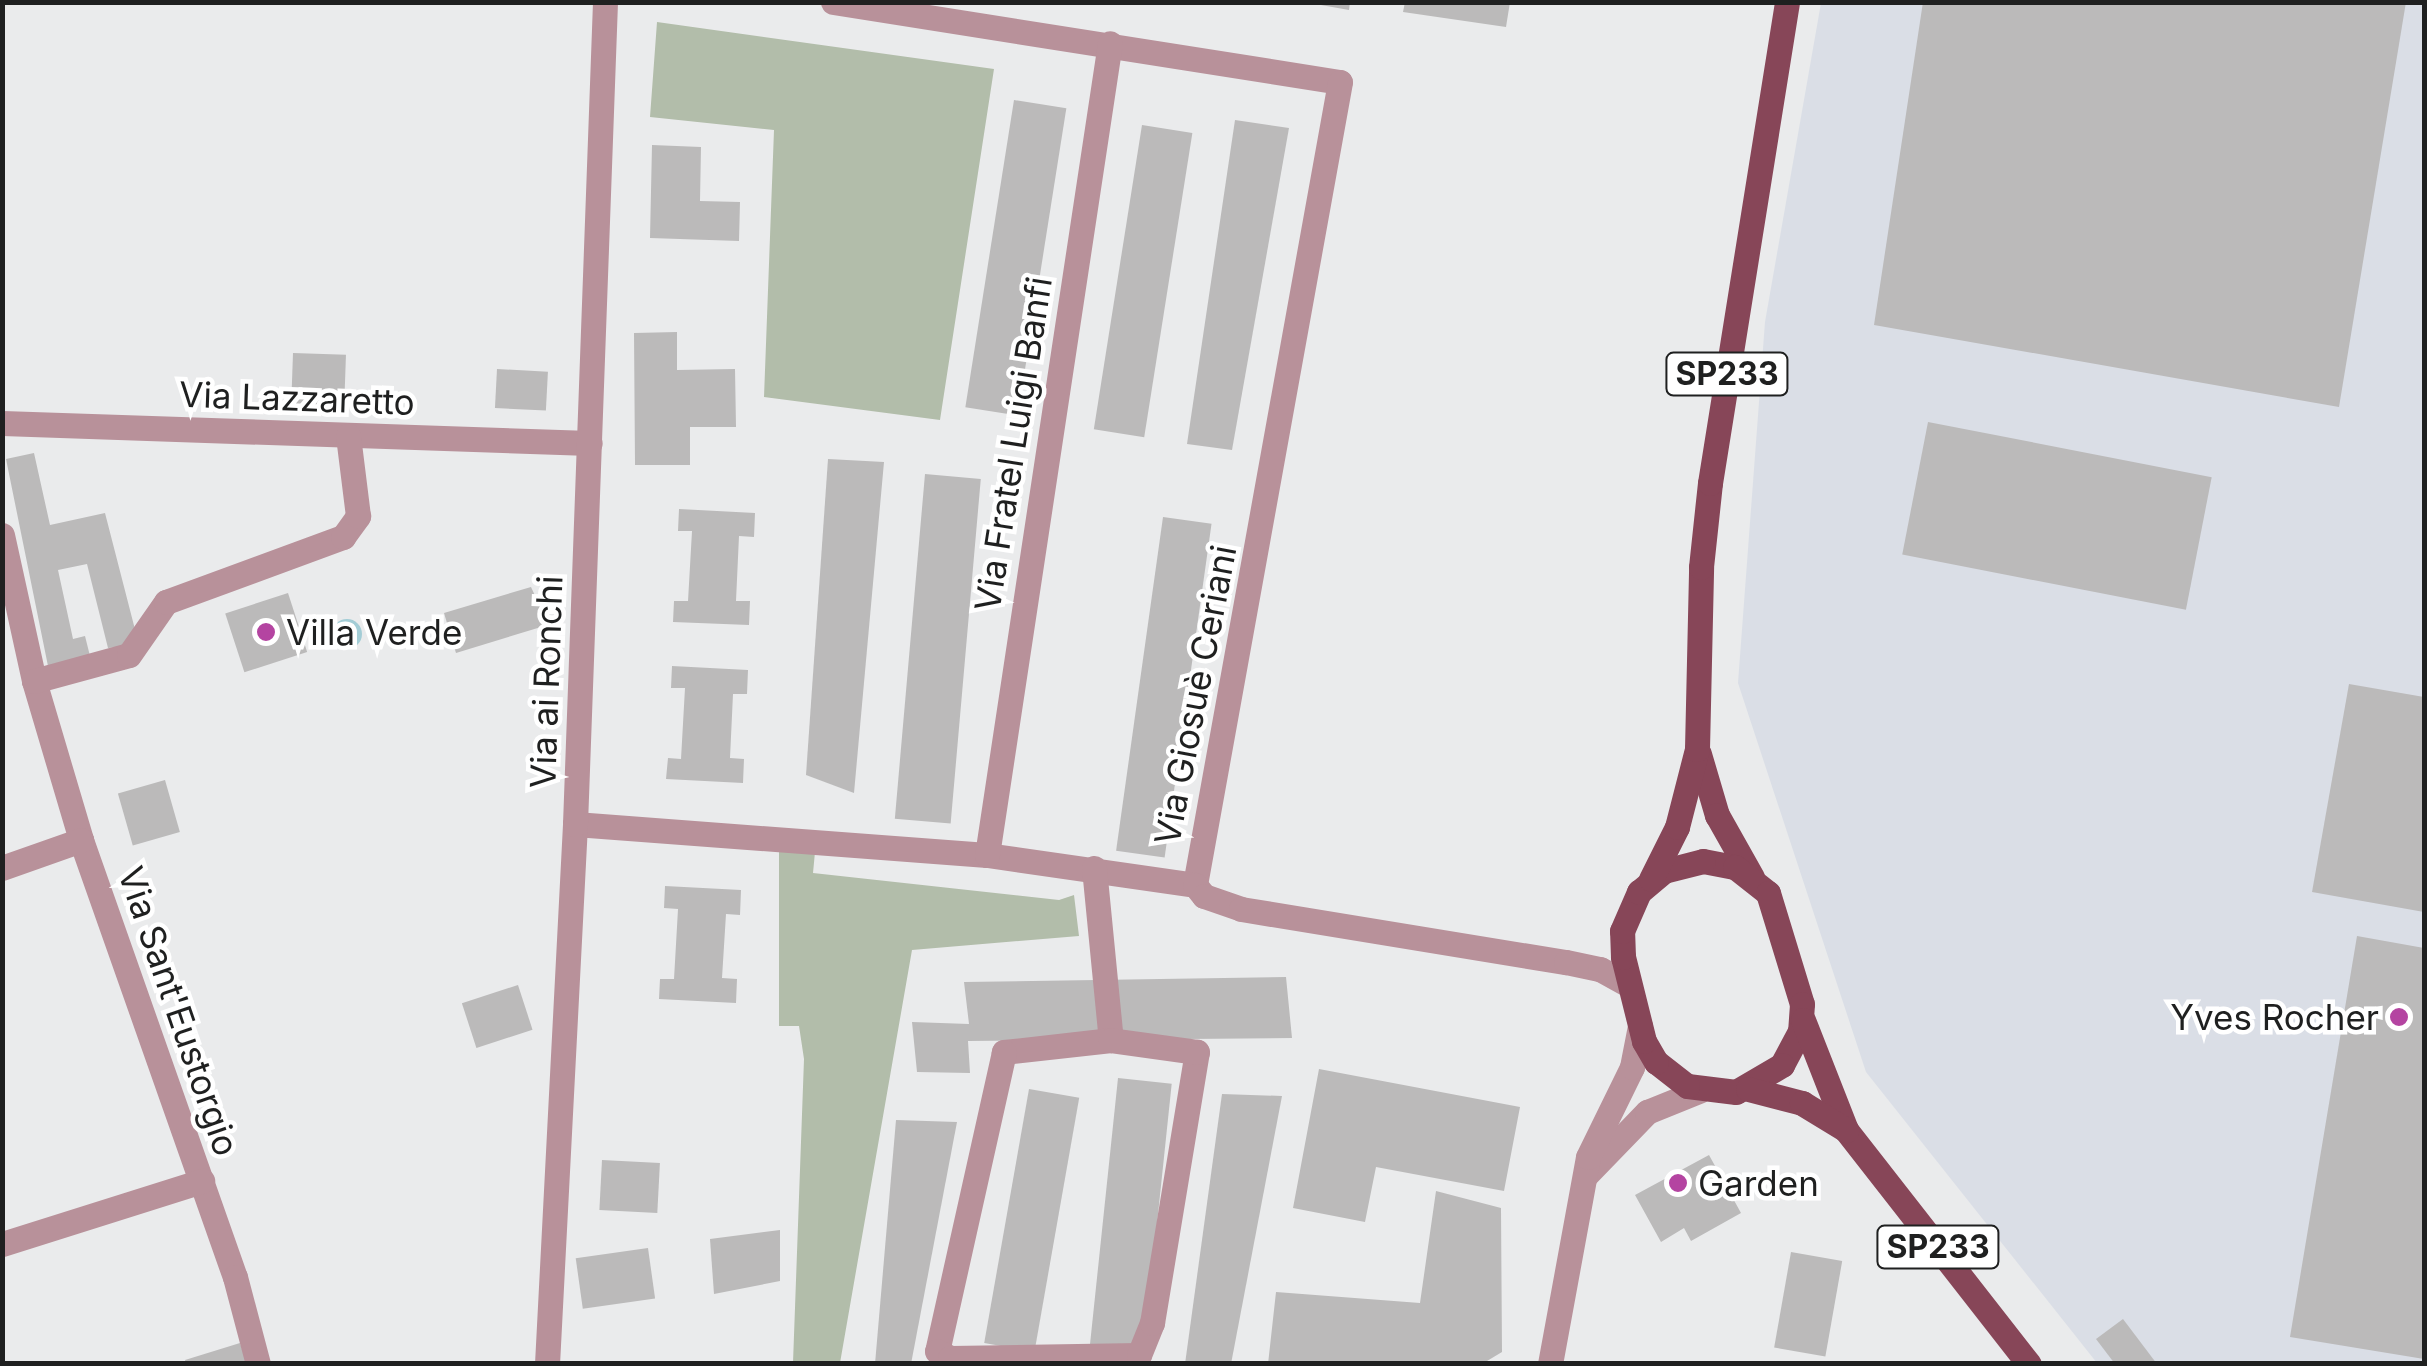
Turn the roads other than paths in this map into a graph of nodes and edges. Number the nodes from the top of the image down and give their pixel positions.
1 (605, 2) edge
2 (833, 2) edge
3 (1787, 2) edge
4 (1110, 43) junction
5 (2, 422) edge
6 (348, 436) junction
7 (590, 443) junction
8 (2, 535) edge
9 (34, 681) junction
10 (1697, 748) junction
11 (576, 824) junction
12 (81, 840) junction
13 (986, 855) junction
14 (2, 868) edge
15 (1094, 868) junction
16 (1752, 878) junction
17 (1651, 880) junction
18 (1195, 885) junction
19 (1629, 985) junction
20 (1802, 1018) junction
21 (1640, 1026) junction
22 (1111, 1040) junction
23 (1748, 1089) junction
24 (1699, 1091) junction
25 (1846, 1130) junction
26 (1586, 1175) junction
27 (202, 1181) junction
28 (2, 1244) edge
29 (1549, 1362) edge
30 (258, 1364) edge
31 (547, 1364) edge
32 (2029, 1364) edge

1 - 7 street, Via ai Ronchi
2 - 4 street
3 - 10 main road, SP233
4 - 13 street, Via Fratel Luigi Banfi
4 - 18 street, Via Giosuè Ceriani
5 - 6 street, Via Lazzaretto
6 - 7 street, Via Lazzaretto
6 - 9 street
7 - 11 street, Via ai Ronchi
8 - 9 street, Via Sant'Eustorgio
9 - 12 street, Via Sant'Eustorgio
10 - 16 main road, SP233
10 - 17 main road, SP233
11 - 13 street, Via Giosuè Ceriani
11 - 31 street, Via ai Ronchi
12 - 14 street
12 - 27 street, Via Sant'Eustorgio
13 - 15 street, Via Giosuè Ceriani
15 - 18 street, Via Giosuè Ceriani
15 - 22 street
16 - 17 main road
16 - 20 main road, SP233
17 - 19 main road, SP233
18 - 19 street
19 - 21 main road, SP233
20 - 23 main road
20 - 25 main road, SP233
21 - 24 main road, SP233
21 - 26 street
22 - 22 street
23 - 24 main road, SP233
23 - 25 main road, SP233
24 - 26 street
25 - 32 main road, SP233
26 - 29 street
27 - 28 street
27 - 30 street, Via Sant'Eustorgio

